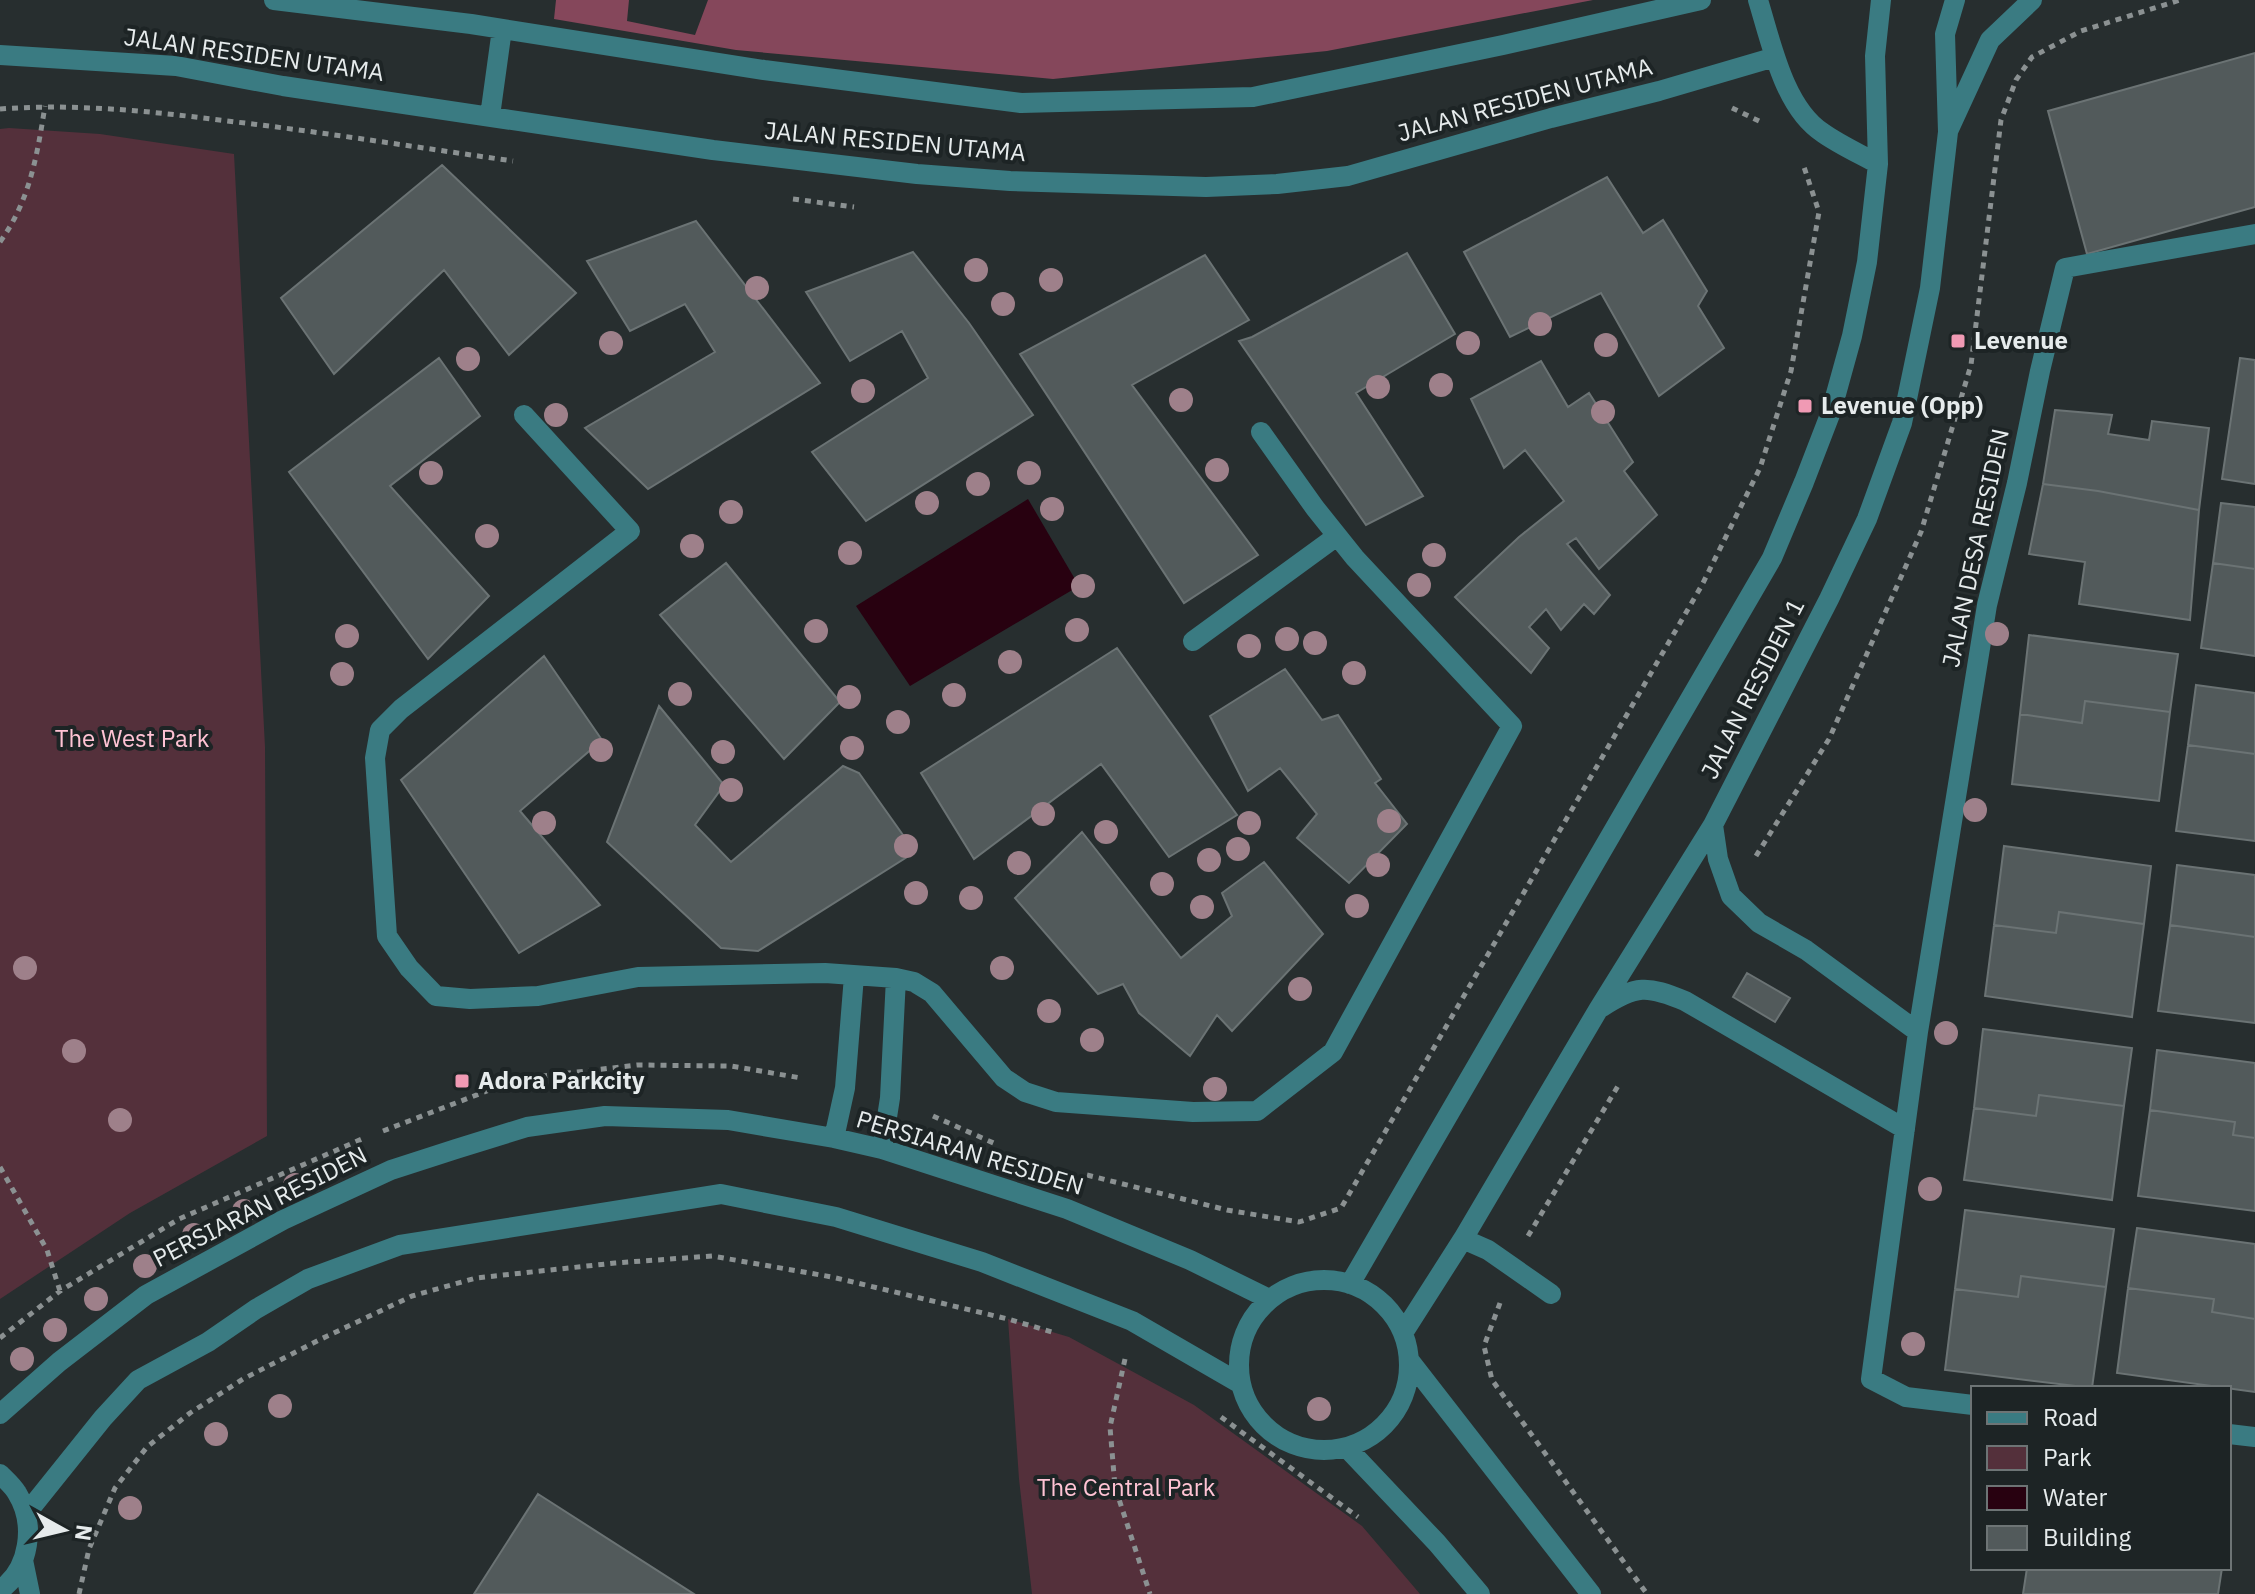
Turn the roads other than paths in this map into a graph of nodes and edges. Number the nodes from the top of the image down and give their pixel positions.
1 (274, 0) edge
2 (1701, 0) edge
3 (1758, 0) edge
4 (1881, 0) edge
5 (1955, 0) edge
6 (2032, 0) edge
7 (502, 29) junction
8 (0, 55) edge
9 (1775, 57) junction
10 (490, 116) junction
11 (1948, 132) junction
12 (1878, 164) junction
13 (2255, 234) edge
14 (524, 415) dead end
15 (1261, 432) dead end
16 (1337, 536) junction
17 (1193, 641) dead end
18 (1713, 825) junction
19 (854, 976) junction
20 (896, 978) junction
21 (1598, 1010) junction
22 (1918, 1032) junction
23 (1905, 1129) junction
24 (834, 1138) junction
25 (882, 1149) junction
26 (1463, 1239) junction
27 (1350, 1284) junction
28 (1551, 1294) dead end
29 (1269, 1299) junction
30 (1403, 1333) junction
31 (1409, 1360) junction
32 (1241, 1384) junction
33 (1971, 1405) edge
34 (0, 1414) edge
35 (2231, 1434) edge
36 (2255, 1437) edge
37 (1347, 1448) junction
38 (0, 1474) edge
39 (26, 1514) junction
40 (23, 1560) junction
41 (0, 1590) edge
42 (30, 1594) edge
43 (1480, 1594) edge
44 (1591, 1594) edge

1 - 7 street, JALAN RESIDEN UTAMA
2 - 7 street, JALAN RESIDEN UTAMA
3 - 9 street
4 - 12 street, JALAN RESIDEN 1
5 - 11 street, JALAN RESIDEN 1
6 - 11 street
7 - 10 street
8 - 10 street, JALAN RESIDEN UTAMA
9 - 10 street, JALAN RESIDEN UTAMA
9 - 12 street
11 - 18 street, JALAN RESIDEN 1
12 - 27 street, JALAN RESIDEN 1
13 - 22 street, JALAN DESA RESIDEN
14 - 19 street
15 - 16 street
16 - 17 street
16 - 20 street
18 - 21 street, JALAN RESIDEN 1
18 - 22 street
19 - 20 street
19 - 24 street
20 - 25 street
21 - 23 street
21 - 26 street, JALAN RESIDEN 1
22 - 23 street, JALAN DESA RESIDEN
23 - 33 street, JALAN DESA RESIDEN
24 - 25 street, PERSIARAN RESIDEN
24 - 34 street, PERSIARAN RESIDEN
25 - 29 street, PERSIARAN RESIDEN
26 - 28 street
26 - 30 street, JALAN RESIDEN 1
27 - 29 street
27 - 30 street
29 - 32 street
30 - 31 street
31 - 37 street
31 - 44 street
32 - 37 street
32 - 39 street
35 - 36 street
37 - 43 street
38 - 39 street
39 - 40 street
40 - 41 street
40 - 42 street

